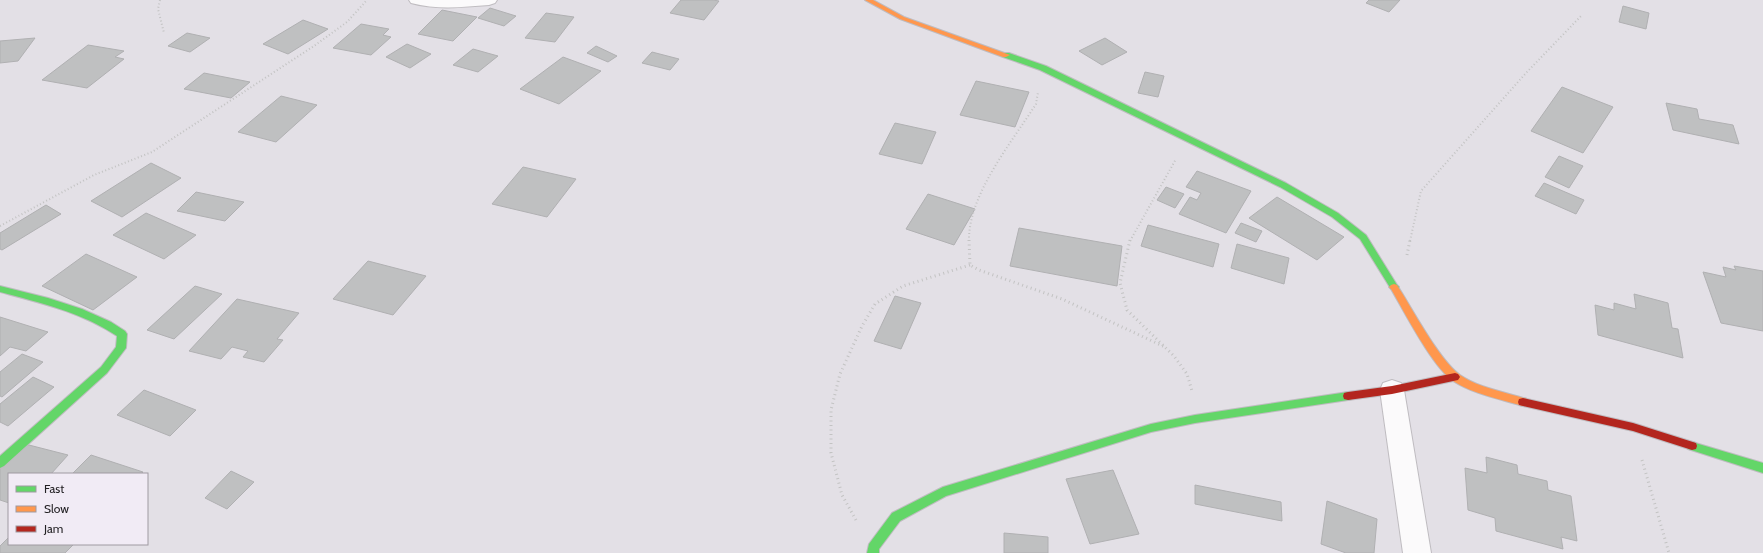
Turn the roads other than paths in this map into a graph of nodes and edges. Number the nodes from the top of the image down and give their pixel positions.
1 (417, 0) edge
2 (489, 0) edge
3 (868, 0) edge
4 (0, 289) edge
5 (1455, 377) junction
6 (1392, 390) junction
7 (0, 463) edge
8 (1763, 468) edge
9 (873, 551) edge
10 (1416, 553) edge

1 - 2 street
3 - 5 street
4 - 7 street
5 - 6 street
5 - 8 street
6 - 9 street
6 - 10 street

